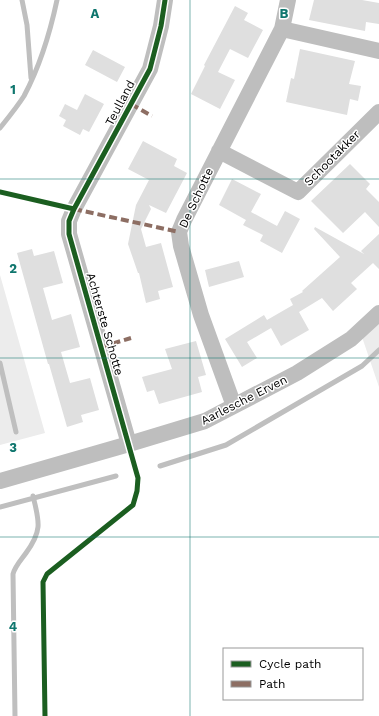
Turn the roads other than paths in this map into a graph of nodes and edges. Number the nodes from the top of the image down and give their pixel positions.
1 (165, 0) edge
2 (288, 0) edge
3 (282, 29) junction
4 (379, 51) edge
5 (379, 112) edge
6 (218, 151) junction
7 (74, 209) joint
8 (379, 313) edge
9 (234, 406) junction
10 (129, 444) junction
11 (0, 481) edge

1 - 7 street, Teulland
2 - 3 street, De Schotte
3 - 4 street
3 - 6 street, De Schotte
5 - 6 street, Schootakker
6 - 9 street, De Schotte
7 - 10 street, Achterste Schotte
8 - 9 street, Aarlesche Erven
9 - 10 street, Aarlesche Erven
10 - 11 street, Aarlesche Erven

